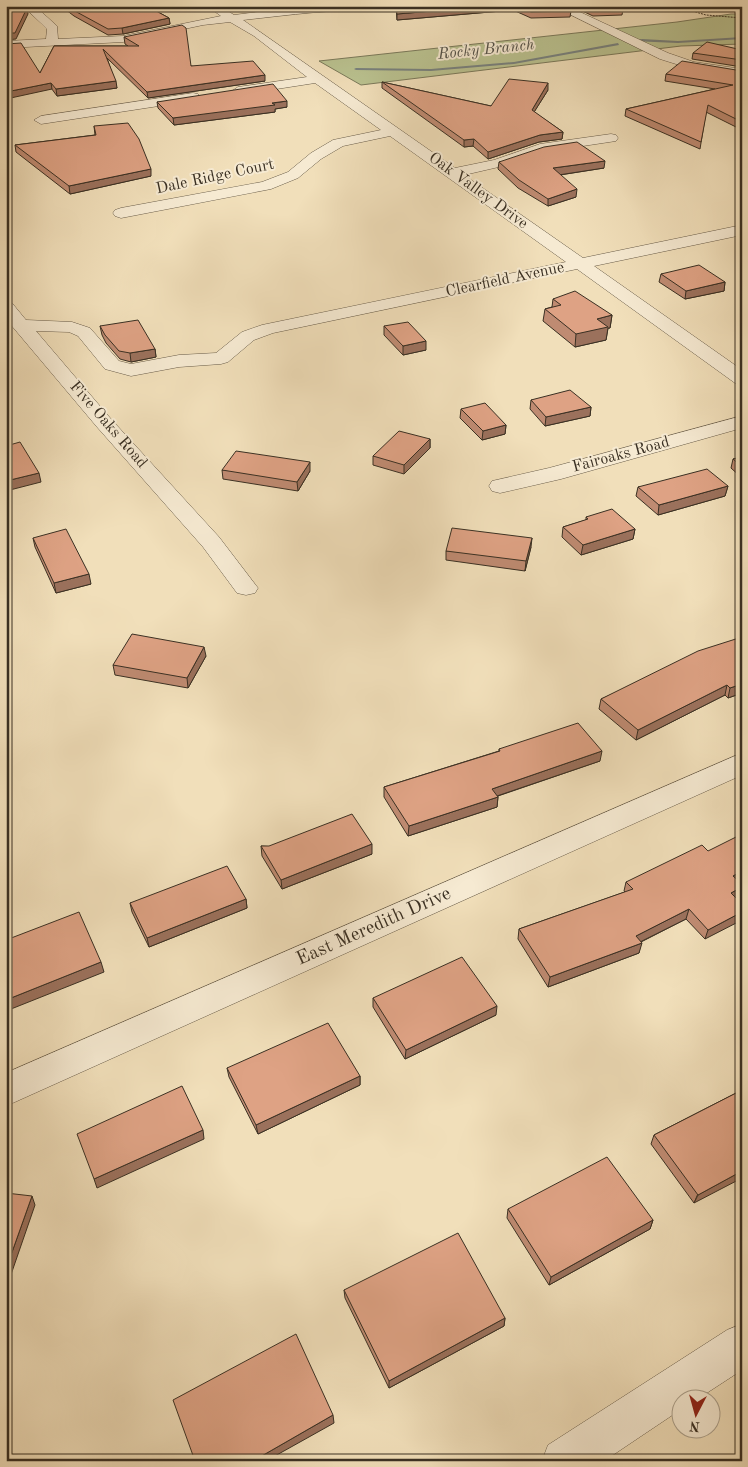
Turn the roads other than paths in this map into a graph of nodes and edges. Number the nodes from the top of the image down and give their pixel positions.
1 (28, 6) edge
2 (212, 6) edge
3 (558, 6) edge
4 (382, 8) dead end
5 (231, 19) junction
6 (52, 43) junction
7 (6, 45) edge
8 (742, 73) edge
9 (317, 79) junction
10 (230, 92) edge
11 (202, 96) edge
12 (41, 120) dead end
13 (393, 131) junction
14 (611, 138) dead end
15 (453, 173) junction
16 (121, 214) dead end
17 (742, 230) edge
18 (579, 264) junction
19 (6, 307) edge
20 (21, 324) junction
21 (742, 379) edge
22 (742, 422) edge
23 (500, 486) dead end
24 (246, 588) dead end
25 (742, 763) edge
26 (6, 1090) edge
27 (742, 1345) edge
28 (564, 1461) edge

1 - 6 street
2 - 5 street, Oak Valley Drive
3 - 8 street
4 - 5 street
5 - 6 street
5 - 9 street, Oak Valley Drive
6 - 7 street
9 - 10 street
9 - 13 street, Oak Valley Drive
11 - 12 street
13 - 15 street, Oak Valley Drive
13 - 16 street, Dale Ridge Court
14 - 15 street
15 - 18 street, Oak Valley Drive
17 - 18 street, Clearfield Avenue
18 - 20 street, Clearfield Avenue
18 - 21 street, Oak Valley Drive
19 - 20 street, Five Oaks Road
20 - 24 street, Five Oaks Road
22 - 23 street, Fairoaks Road
25 - 26 street, East Meredith Drive
27 - 28 street

